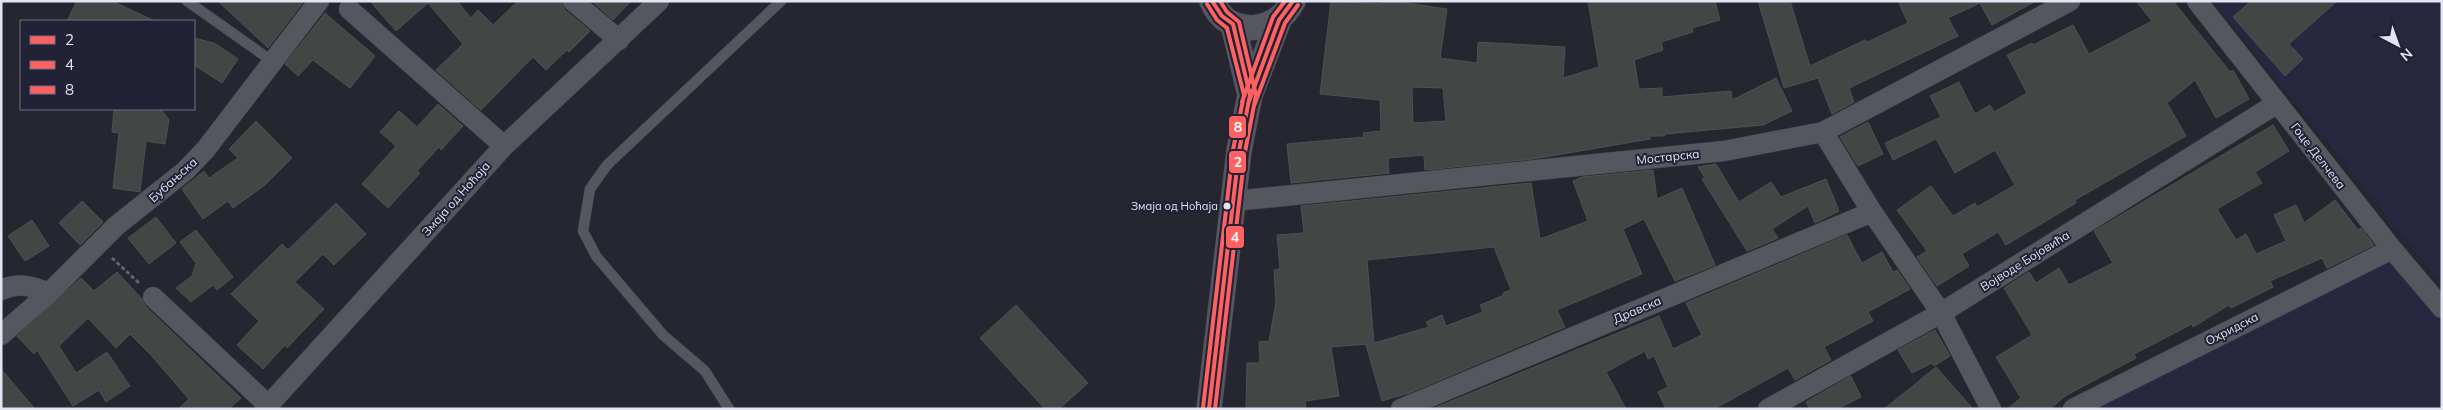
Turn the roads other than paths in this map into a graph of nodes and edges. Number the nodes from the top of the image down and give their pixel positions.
1 (187, 1) edge
2 (319, 1) edge
3 (573, 1) edge
4 (659, 1) edge
5 (781, 1) edge
6 (1212, 1) edge
7 (2070, 1) edge
8 (2198, 1) edge
9 (349, 9) dead end
10 (1286, 10) edge
11 (1233, 24) junction
12 (619, 40) junction
13 (272, 61) junction
14 (1250, 95) junction
15 (2276, 104) junction
16 (1823, 132) junction
17 (504, 146) junction
18 (1234, 201) junction
19 (1872, 212) junction
20 (2392, 249) junction
21 (1, 290) edge
22 (49, 293) junction
23 (153, 297) road end
24 (2442, 308) edge
25 (1941, 313) junction
26 (1, 335) edge
27 (266, 407) edge
28 (729, 409) edge
29 (1209, 409) edge
30 (1401, 409) edge
31 (1768, 409) edge
32 (1990, 409) edge
33 (2073, 409) edge

1 - 13 lane
2 - 13 street, Бубањска
3 - 12 street
4 - 12 street, Змаја од Ноћаја
5 - 28 lane
6 - 11 street
7 - 16 street, Мостарска
8 - 15 street, Гоце Делчева
9 - 17 street
10 - 11 street
10 - 14 street
11 - 14 street
12 - 17 street, Змаја од Ноћаја
13 - 22 street, Бубањска
14 - 18 street
15 - 20 street, Гоце Делчева
15 - 25 street, Војводе Бојовића
16 - 18 street, Мостарска
16 - 19 street
17 - 27 street, Змаја од Ноћаја
18 - 29 street
19 - 25 street
19 - 30 street, Дравска
20 - 24 street, Гоце Делчева
20 - 33 street, Охридска
21 - 22 street
22 - 26 street, Бубањска
23 - 27 street
25 - 31 street, Војводе Бојовића
25 - 32 street

